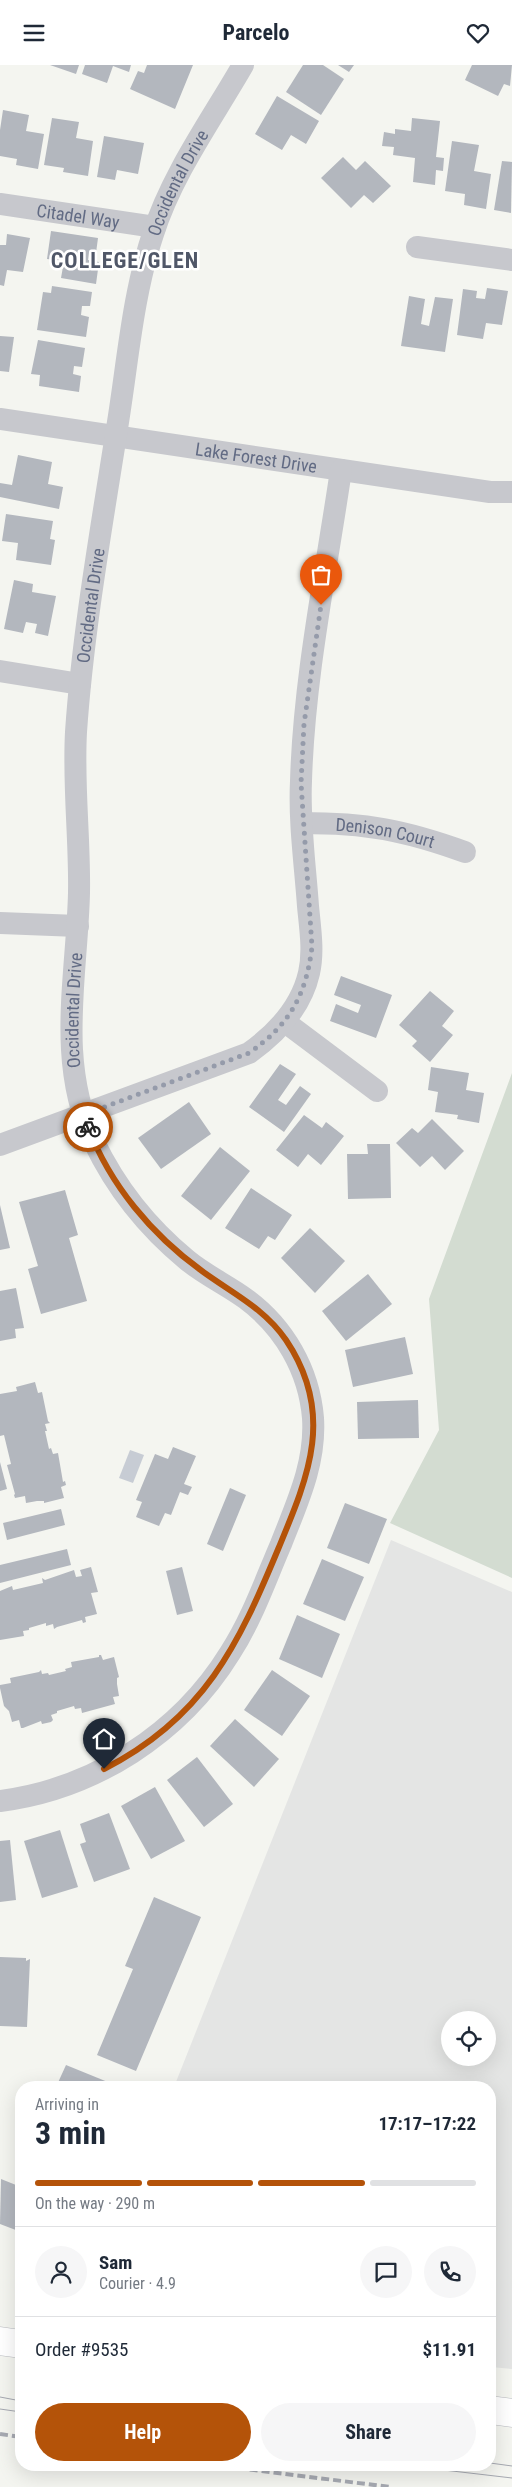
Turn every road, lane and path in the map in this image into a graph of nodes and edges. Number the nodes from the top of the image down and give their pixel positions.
1 (243, 65) edge
2 (0, 204) edge
3 (155, 227) junction
4 (417, 247) dead end
5 (512, 260) edge
6 (0, 419) edge
7 (116, 435) junction
8 (341, 470) junction
9 (512, 492) edge
10 (0, 671) edge
11 (80, 683) junction
12 (302, 823) junction
13 (465, 852) dead end
14 (0, 923) edge
15 (78, 926) junction
16 (285, 1023) junction
17 (377, 1091) dead end
18 (83, 1115) junction
19 (0, 1145) edge
20 (0, 1801) edge
21 (0, 2341) edge
22 (15, 2343) edge
23 (496, 2411) edge
24 (512, 2413) edge

1 - 3 street, Occidental Drive
2 - 3 street, Citadel Way
3 - 7 street, Occidental Drive
4 - 5 street
6 - 7 street, Lake Forest Drive
7 - 8 street, Lake Forest Drive
7 - 11 street, Occidental Drive
8 - 9 street, Lake Forest Drive
8 - 12 street
10 - 11 street
11 - 15 street, Occidental Drive
12 - 13 street, Denison Court
12 - 16 street
14 - 15 street
15 - 18 street, Occidental Drive
16 - 17 street
16 - 18 street
18 - 19 street
18 - 20 street, Occidental Drive
21 - 22 main road
23 - 24 main road

